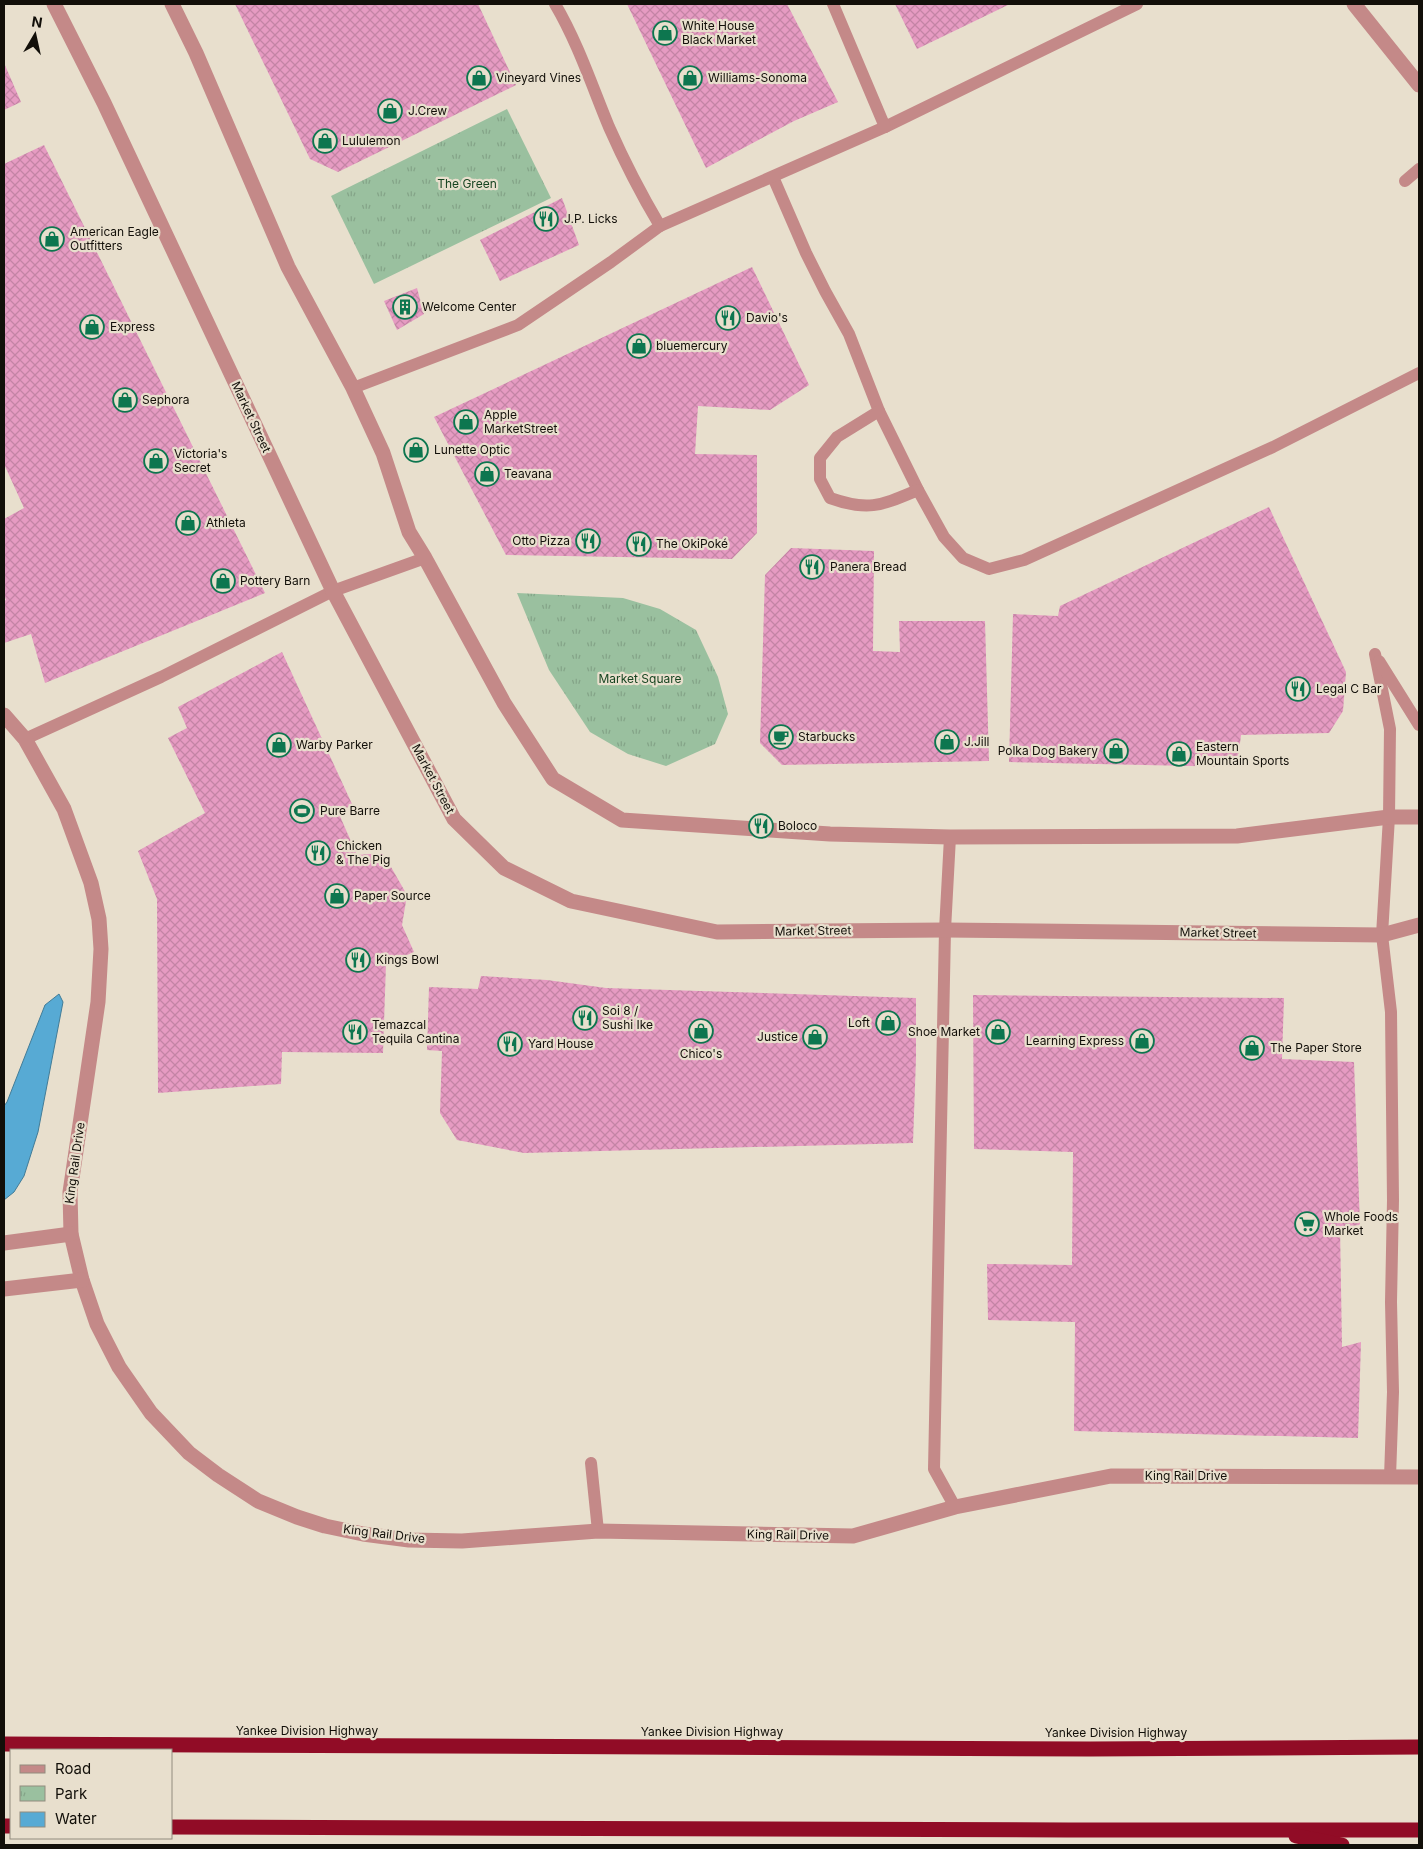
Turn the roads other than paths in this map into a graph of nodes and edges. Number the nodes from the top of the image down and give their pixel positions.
1 (54, 4) edge
2 (172, 4) edge
3 (555, 4) edge
4 (833, 4) edge
5 (1137, 4) edge
6 (1354, 4) edge
7 (1419, 85) edge
8 (885, 127) junction
9 (1419, 169) edge
10 (772, 177) junction
11 (1405, 181) dead end
12 (660, 226) junction
13 (1419, 373) edge
14 (353, 388) junction
15 (879, 411) junction
16 (918, 490) junction
17 (425, 558) junction
18 (333, 592) junction
19 (4, 715) edge
20 (1419, 725) edge
21 (25, 739) junction
22 (1389, 817) junction
23 (1419, 817) edge
24 (950, 836) junction
25 (1419, 925) edge
26 (945, 930) junction
27 (1382, 936) junction
28 (71, 1234) junction
29 (4, 1243) edge
30 (82, 1280) junction
31 (4, 1289) edge
32 (592, 1462) dead end
33 (1390, 1477) junction
34 (1419, 1477) edge
35 (954, 1507) junction
36 (598, 1531) junction
37 (4, 1744) edge
38 (1419, 1747) edge
39 (172, 1827) edge
40 (1263, 1830) junction
41 (1419, 1830) edge
42 (1342, 1845) edge

1 - 18 street, Market Street
2 - 14 street
3 - 12 lane
4 - 8 lane
5 - 8 lane
6 - 7 street
8 - 10 lane
9 - 11 lane
10 - 12 lane
10 - 15 lane
12 - 14 lane
13 - 16 lane
14 - 17 street
15 - 16 lane
15 - 16 lane
17 - 18 lane
17 - 24 street
18 - 21 lane
18 - 26 street, Market Street
19 - 21 street, King Rail Drive
20 - 22 lane
21 - 28 street, King Rail Drive
22 - 23 street
22 - 24 street
22 - 27 lane
24 - 26 lane
25 - 27 street, Market Street
26 - 27 street, Market Street
26 - 35 lane
27 - 33 lane
28 - 29 street
28 - 30 street, King Rail Drive
30 - 31 street
30 - 36 street, King Rail Drive
32 - 36 lane
33 - 34 street, King Rail Drive
33 - 35 street, King Rail Drive
35 - 36 street, King Rail Drive
37 - 38 highway, Yankee Division Highway
39 - 40 highway
40 - 41 highway
40 - 42 highway

